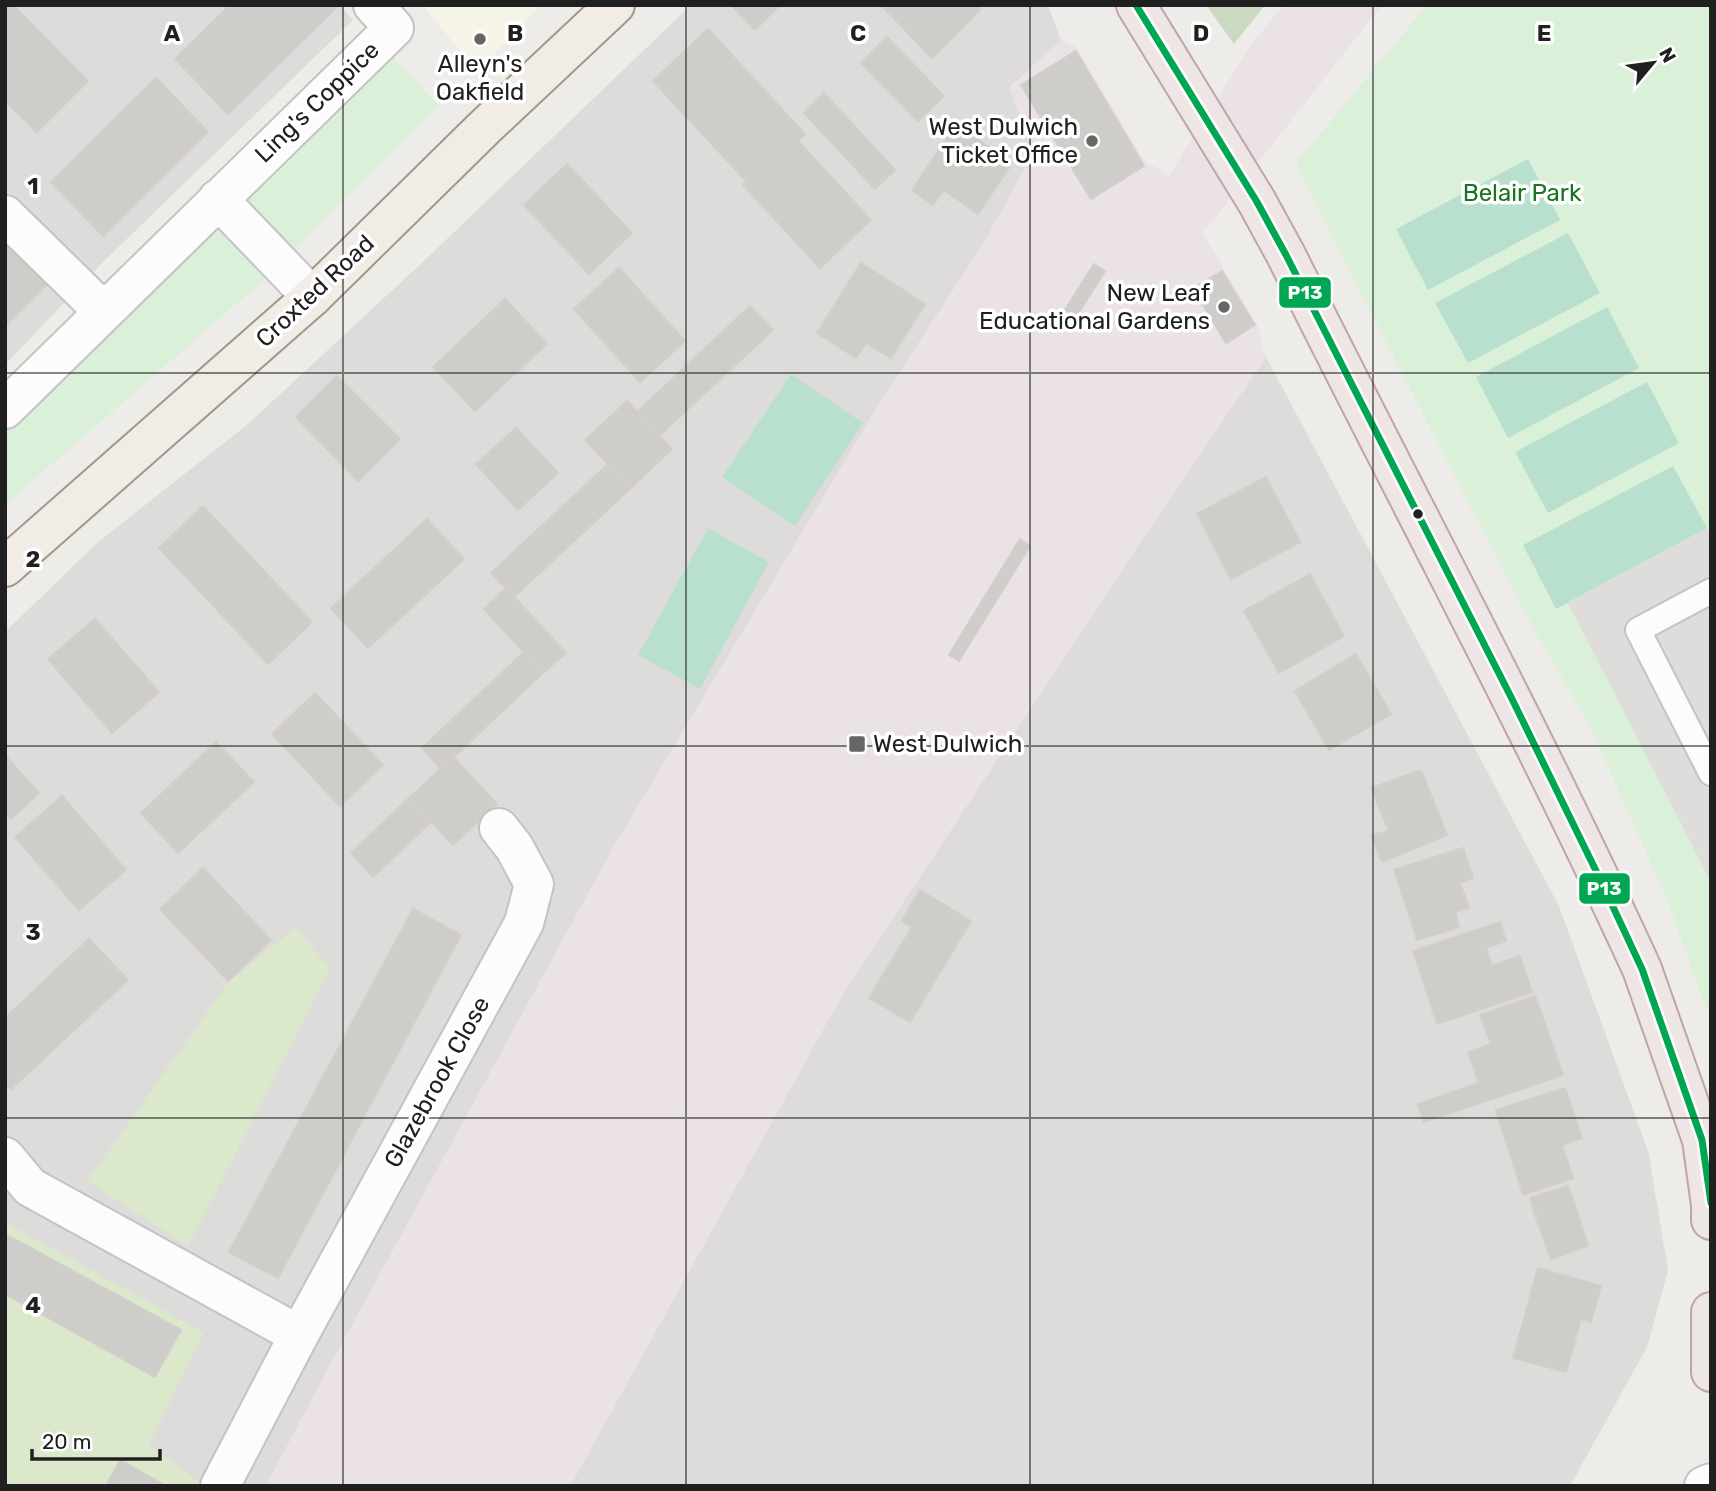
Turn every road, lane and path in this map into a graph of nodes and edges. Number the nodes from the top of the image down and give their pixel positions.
1 (373, 5) edge
2 (615, 5) edge
3 (1136, 5) edge
4 (218, 199) junction
5 (5, 215) edge
6 (312, 297) junction
7 (103, 311) junction
8 (5, 409) edge
9 (5, 567) edge
10 (1711, 591) edge
11 (1711, 773) edge
12 (499, 828) dead end
13 (1707, 1139) edge
14 (5, 1157) edge
15 (1711, 1220) edge
16 (1711, 1312) edge
17 (299, 1335) junction
18 (1711, 1372) edge
19 (1711, 1483) edge
20 (220, 1486) edge
21 (1704, 1486) edge

1 - 4 street, Ling's Coppice
2 - 6 main road, Croxted Road
3 - 13 highway
4 - 6 street
4 - 7 street, Ling's Coppice
5 - 7 street
6 - 9 main road, Croxted Road
7 - 8 street, Ling's Coppice
10 - 11 lane
12 - 17 street, Glazebrook Close
13 - 15 highway
14 - 17 street
16 - 18 highway
17 - 20 street, Glazebrook Close
19 - 21 street

